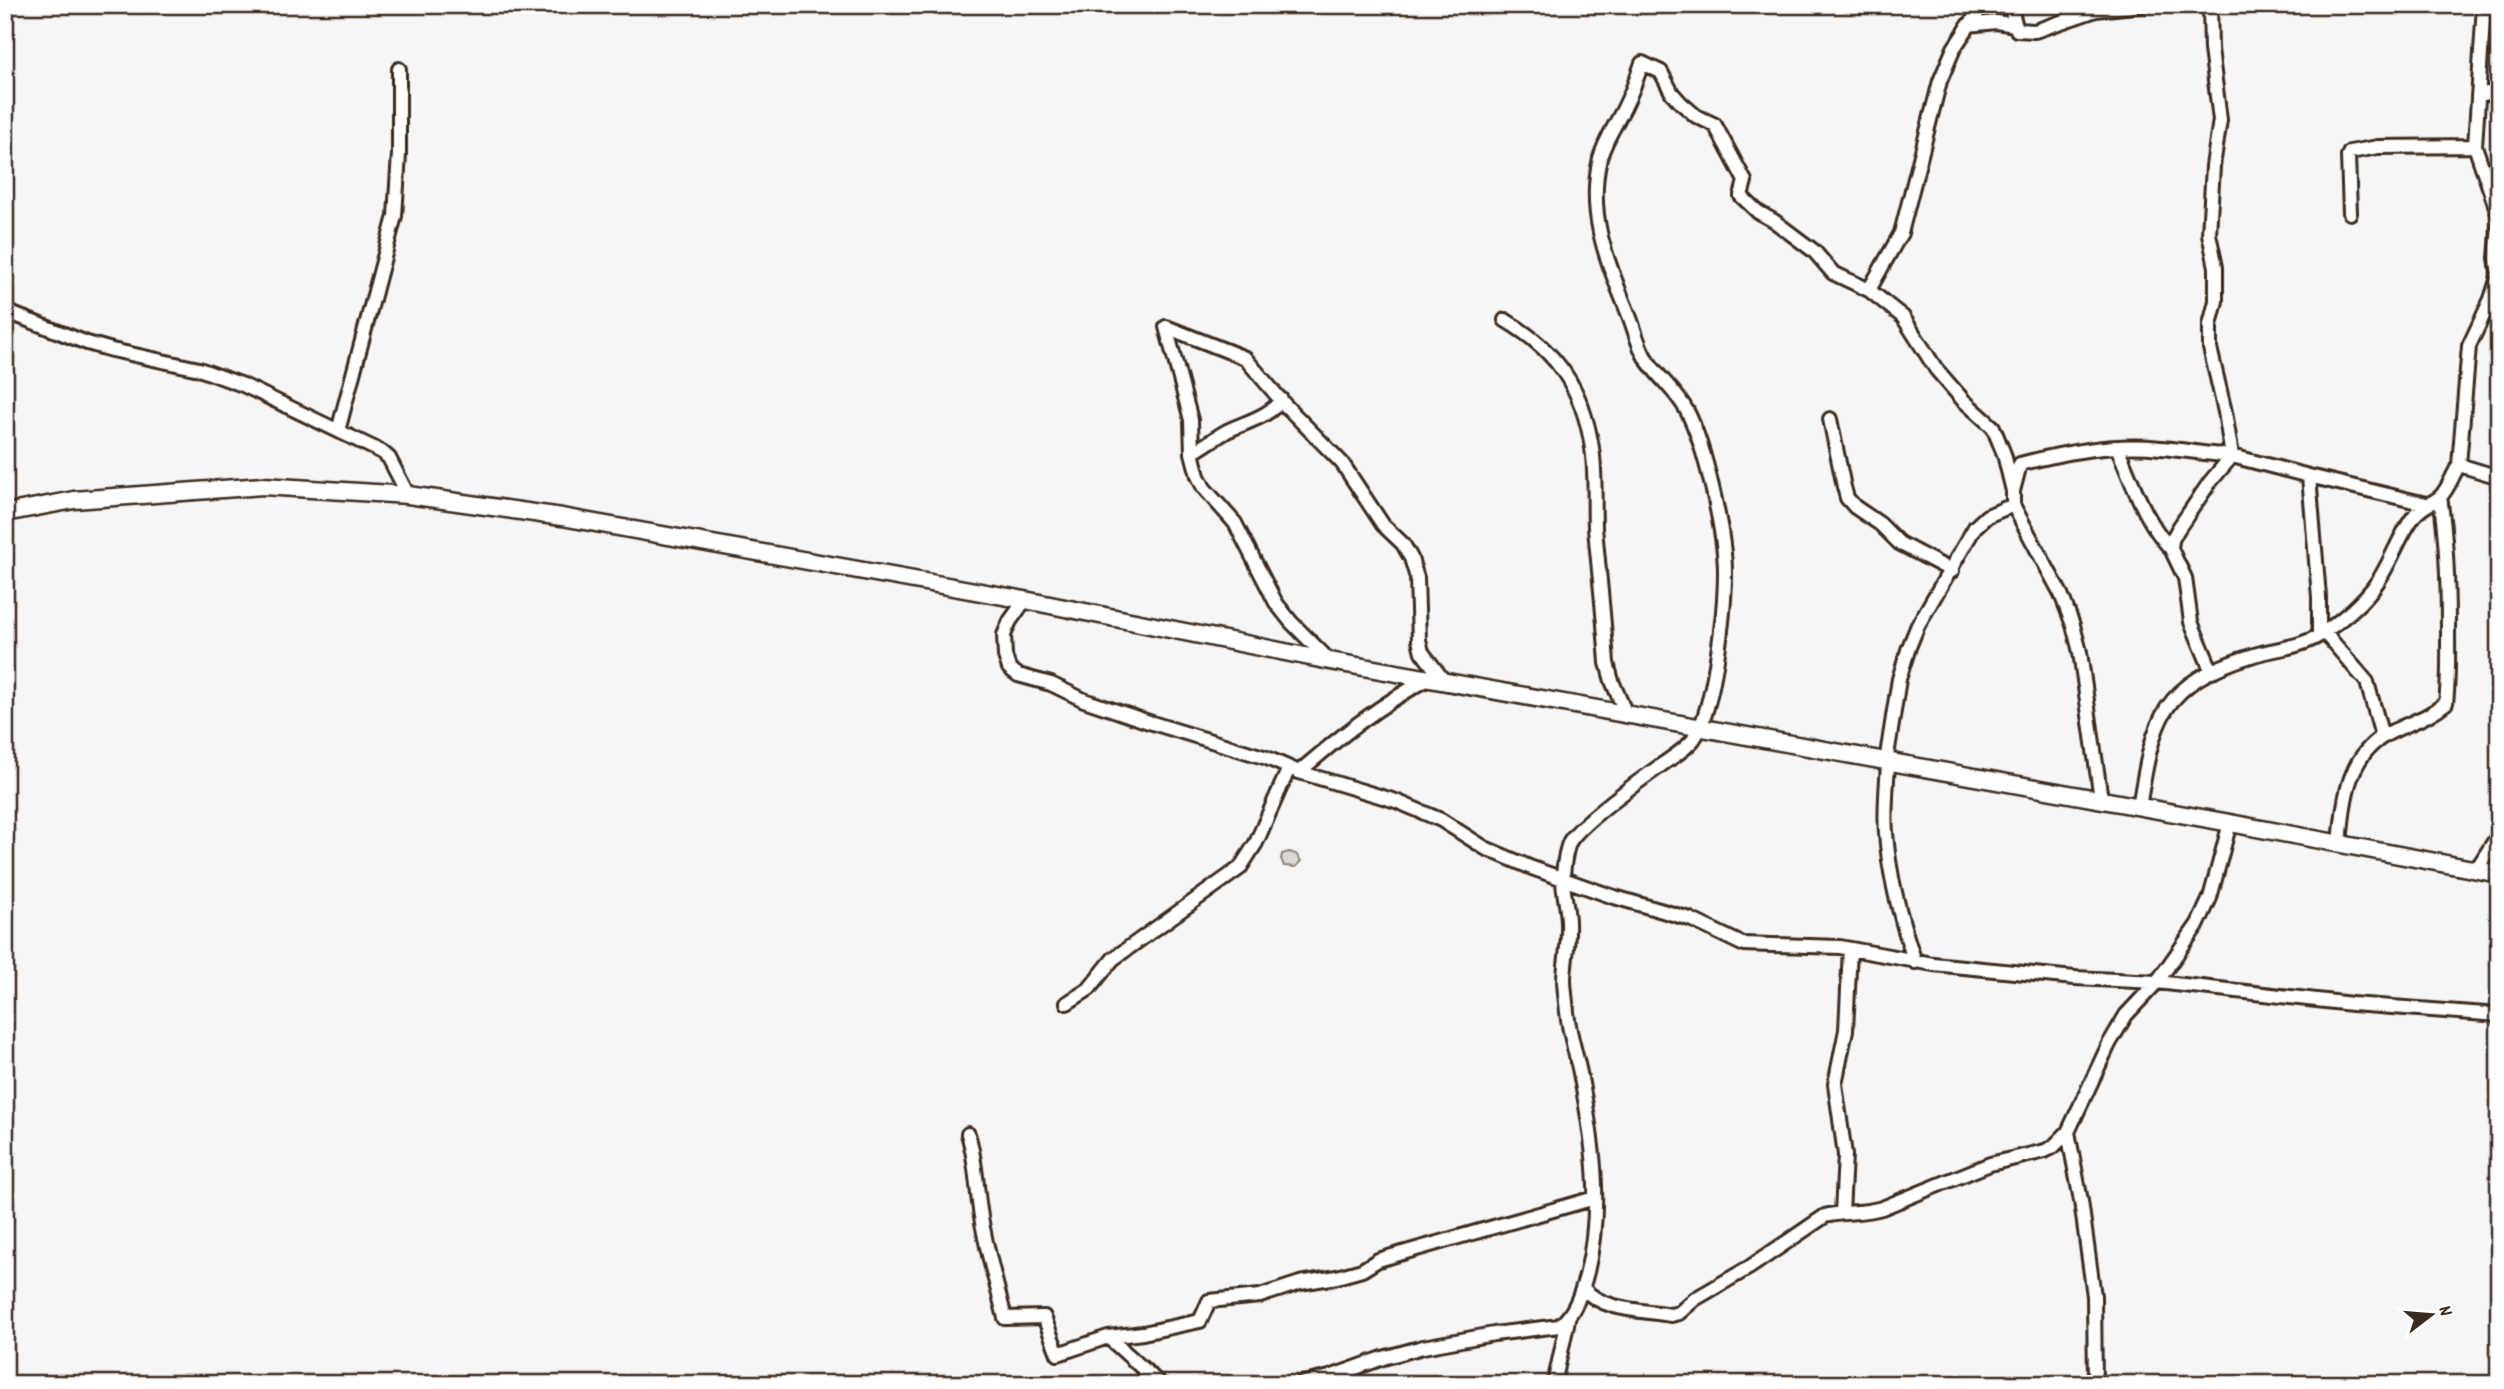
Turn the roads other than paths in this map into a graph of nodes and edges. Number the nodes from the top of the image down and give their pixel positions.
1 (1983, 5) edge
2 (2010, 5) edge
3 (2143, 5) edge
4 (2210, 5) edge
5 (2484, 5) edge
6 (1968, 25) junction
7 (2015, 26) junction
8 (398, 69) dead end
9 (2499, 91) edge
10 (2478, 95) junction
11 (2475, 146) junction
12 (2350, 213) dead end
13 (2499, 216) edge
14 (2499, 225) edge
15 (1869, 290) junction
16 (5, 311) edge
17 (1505, 320) dead end
18 (1281, 399) junction
19 (1830, 419) dead end
20 (338, 431) junction
21 (2117, 447) junction
22 (1192, 453) junction
23 (2231, 456) junction
24 (2459, 465) junction
25 (2309, 475) junction
26 (2499, 477) edge
27 (2013, 491) junction
28 (408, 495) junction
29 (2440, 497) junction
30 (2426, 504) junction
31 (2012, 505) junction
32 (5, 513) edge
33 (2171, 549) junction
34 (1952, 571) junction
35 (1025, 600) junction
36 (2321, 634) junction
37 (1330, 661) junction
38 (2212, 672) junction
39 (1437, 680) junction
40 (1626, 713) junction
41 (1701, 727) junction
42 (2382, 736) junction
43 (1887, 762) junction
44 (1294, 770) junction
45 (2101, 799) junction
46 (2139, 807) junction
47 (2230, 823) junction
48 (2499, 834) edge
49 (2340, 844) junction
50 (2476, 870) junction
51 (2499, 874) edge
52 (1563, 878) junction
53 (1850, 949) junction
54 (1915, 962) junction
55 (2157, 982) junction
56 (1067, 1003) dead end
57 (2499, 1015) edge
58 (2068, 1132) junction
59 (968, 1134) dead end
60 (1595, 1198) junction
61 (1842, 1213) junction
62 (1583, 1288) junction
63 (1568, 1320) junction
64 (1108, 1337) junction
65 (1160, 1384) edge
66 (1299, 1384) edge
67 (1554, 1384) edge
68 (2095, 1384) edge

1 - 6 street
2 - 7 street
3 - 7 street
4 - 23 street
5 - 10 street
6 - 7 street
6 - 15 street
8 - 20 street
9 - 10 street
10 - 11 street
11 - 12 street
11 - 13 street
14 - 24 street
15 - 27 street
15 - 41 street
16 - 20 street
17 - 40 street
18 - 22 street
18 - 22 street
18 - 39 street
19 - 34 street
20 - 28 street
21 - 23 street
21 - 27 street
21 - 33 street
22 - 37 street
23 - 25 street
23 - 33 street
24 - 26 street
24 - 29 street
25 - 30 street
25 - 36 street
27 - 31 street
28 - 32 main road
28 - 35 main road
29 - 30 street
29 - 42 street
30 - 36 street
31 - 34 street
31 - 45 street
33 - 38 street
34 - 43 street
35 - 37 main road
35 - 44 street
36 - 38 street
36 - 42 street
37 - 39 main road
38 - 46 street
39 - 40 main road
39 - 44 street
40 - 41 main road
41 - 43 main road
41 - 52 street
42 - 49 street
43 - 45 main road
43 - 54 street
44 - 52 street
44 - 56 street
45 - 46 main road
46 - 47 main road
47 - 49 main road
47 - 55 street
48 - 50 street
49 - 50 main road
50 - 51 main road
52 - 53 street
52 - 60 street
53 - 54 street
53 - 61 street
54 - 55 street
55 - 57 street
55 - 58 street
58 - 61 street
58 - 68 street
59 - 64 street
60 - 62 street
60 - 64 street
61 - 62 street
62 - 63 street
63 - 66 street
63 - 67 street
64 - 65 street

